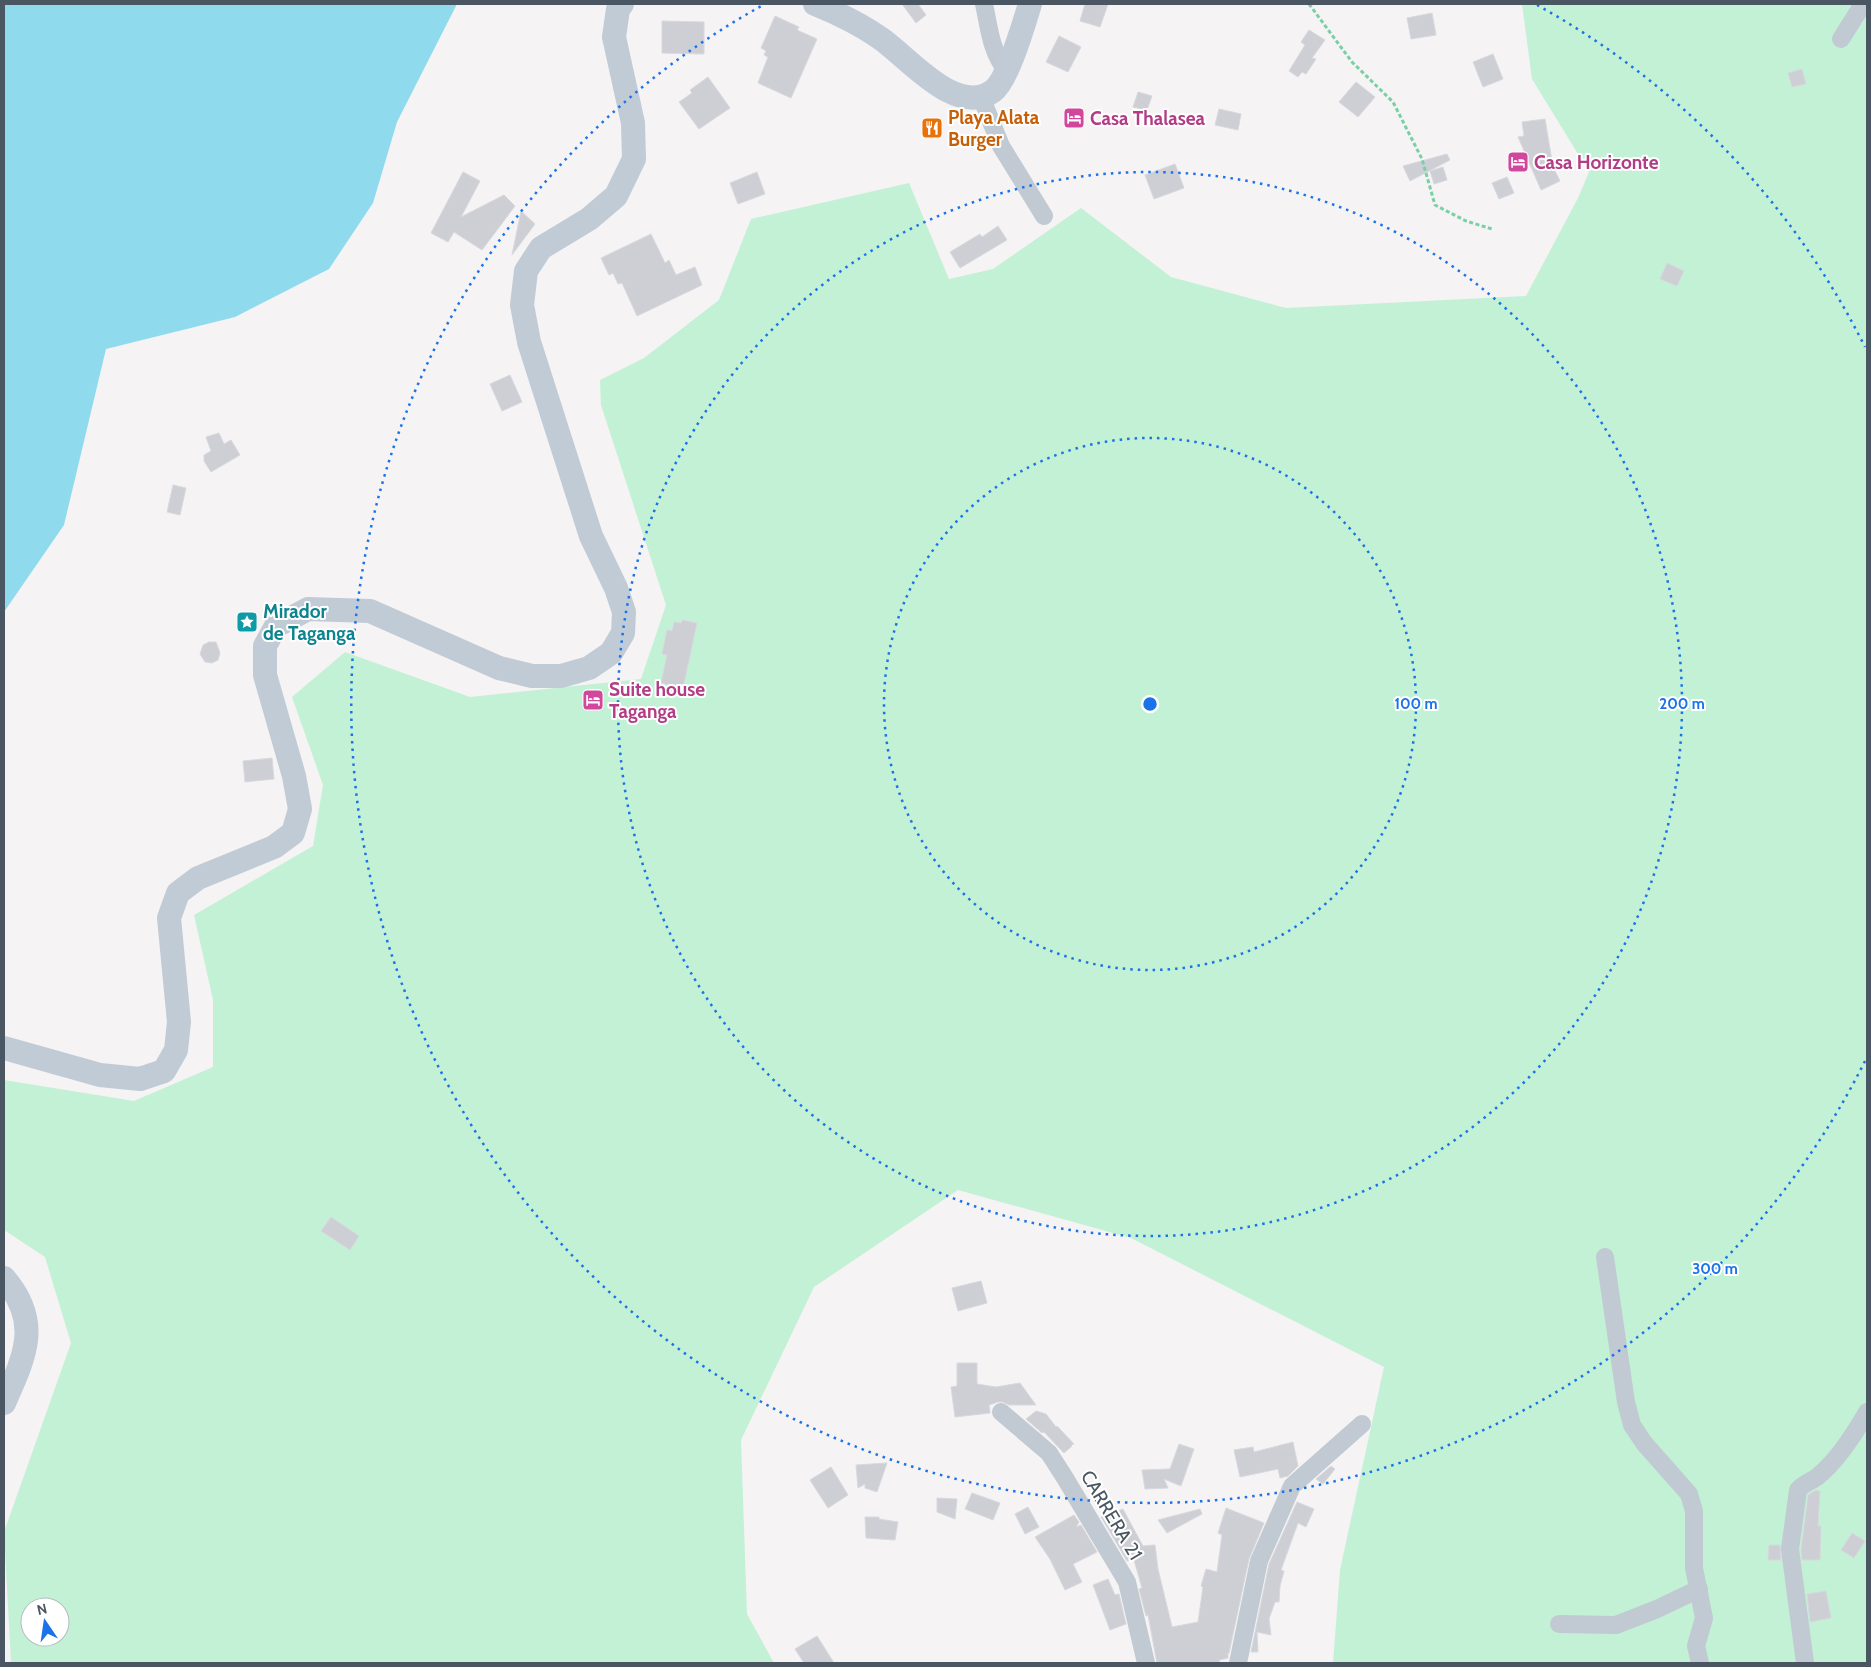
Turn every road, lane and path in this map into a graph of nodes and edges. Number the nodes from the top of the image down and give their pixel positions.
1 (622, 4) edge
2 (815, 4) edge
3 (984, 4) edge
4 (1030, 4) edge
5 (1309, 4) edge
6 (1863, 4) edge
7 (1841, 39) dead end
8 (1006, 70) junction
9 (981, 98) junction
10 (1044, 216) dead end
11 (1492, 229) dead end
12 (4, 1048) edge
13 (1605, 1257) dead end
14 (4, 1278) edge
15 (4, 1403) edge
16 (1002, 1412) dead end
17 (1867, 1412) edge
18 (1362, 1424) dead end
19 (1698, 1589) junction
20 (1559, 1624) dead end
21 (1146, 1663) edge
22 (1238, 1663) edge
23 (1700, 1663) edge
24 (1805, 1663) edge

1 - 12 street
2 - 9 street
3 - 8 street
4 - 8 street
5 - 11 path
6 - 7 street
8 - 9 street
9 - 10 street
13 - 19 street
14 - 15 street
16 - 21 street, CARRERA 21
17 - 24 street
18 - 22 street
19 - 20 street
19 - 23 street

